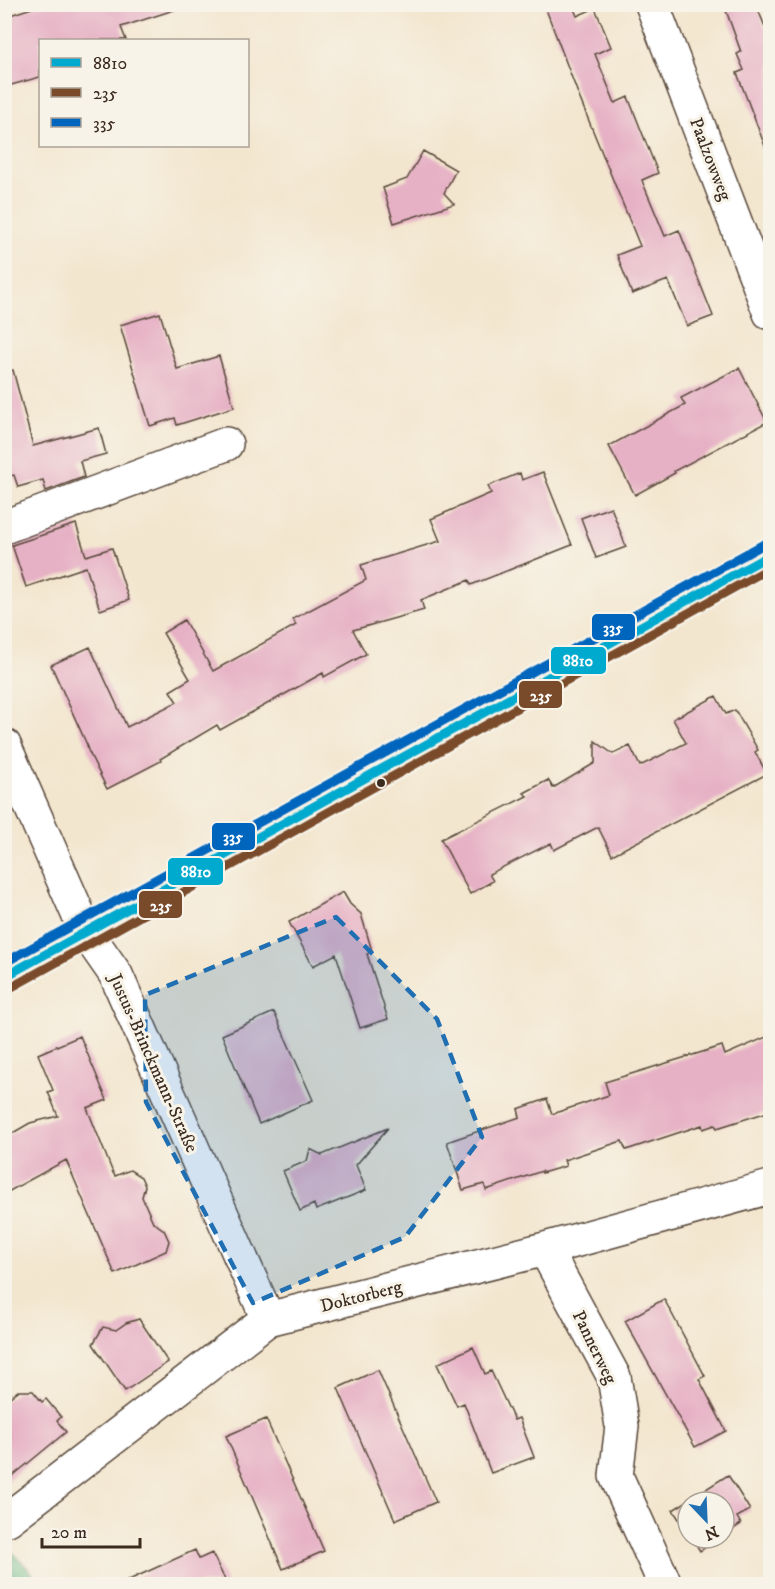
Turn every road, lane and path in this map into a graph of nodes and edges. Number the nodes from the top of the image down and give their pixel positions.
1 (652, 4) edge
2 (771, 313) edge
3 (226, 444) dead end
4 (4, 527) edge
5 (771, 555) edge
6 (4, 746) edge
7 (86, 932) junction
8 (4, 977) edge
9 (771, 1187) edge
10 (544, 1249) junction
11 (268, 1319) junction
12 (8, 1519) dead end
13 (665, 1584) edge

1 - 2 street, Paalzowweg
3 - 4 street
5 - 7 street
6 - 7 street, Justus-Brinckmann-Straße
7 - 8 street
7 - 11 street, Justus-Brinckmann-Straße
9 - 10 street, Doktorberg
10 - 11 street, Doktorberg
10 - 13 street, Pannerweg
11 - 12 street, Doktorberg

